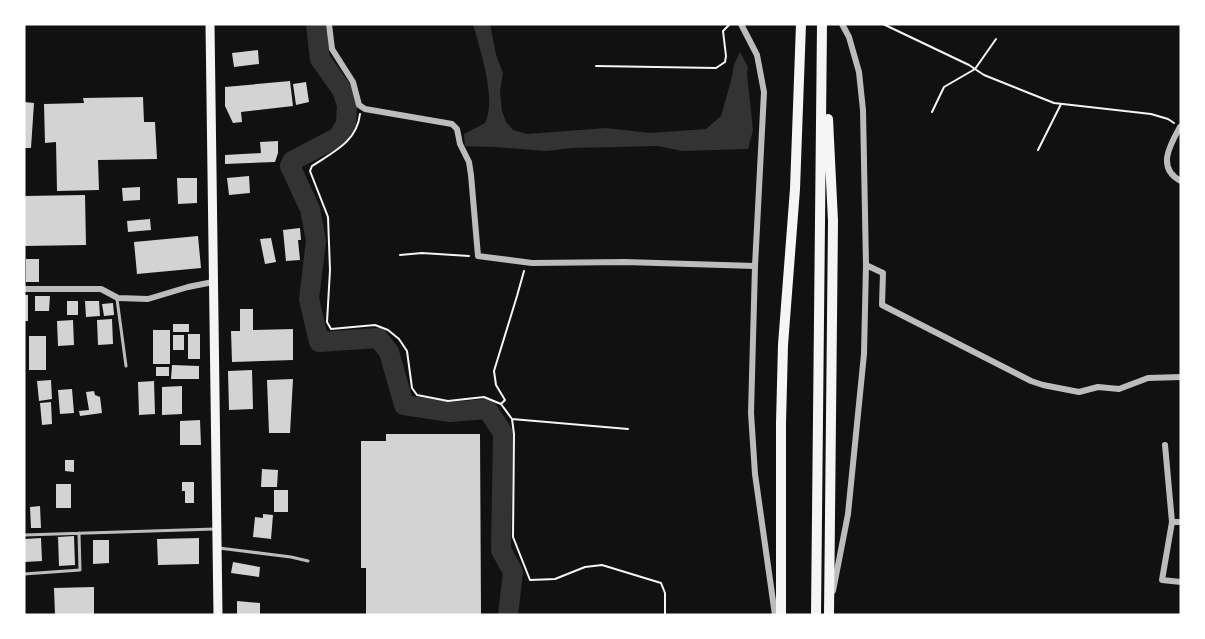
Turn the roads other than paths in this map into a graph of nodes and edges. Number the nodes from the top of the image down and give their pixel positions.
1 (210, 24) edge
2 (329, 24) edge
3 (741, 24) edge
4 (801, 24) edge
5 (816, 24) edge
6 (822, 24) edge
7 (842, 24) edge
8 (822, 56) junction
9 (1180, 127) edge
10 (1181, 181) edge
11 (866, 265) junction
12 (755, 266) junction
13 (213, 282) junction
14 (24, 289) edge
15 (117, 297) junction
16 (126, 366) dead end
17 (1181, 377) edge
18 (1165, 445) dead end
19 (1172, 522) junction
20 (1181, 522) edge
21 (216, 529) junction
22 (79, 533) junction
23 (24, 535) edge
24 (217, 548) junction
25 (308, 561) dead end
26 (24, 573) edge
27 (1181, 582) edge
28 (829, 614) edge
29 (218, 615) edge
30 (775, 615) edge
31 (781, 615) edge
32 (810, 615) edge
33 (816, 615) edge

1 - 13 highway
2 - 12 street
3 - 12 street
4 - 31 highway
5 - 32 highway
6 - 8 highway
7 - 11 street
8 - 28 highway
8 - 33 highway
9 - 10 street
11 - 17 street
11 - 28 street
12 - 30 street
13 - 15 street
13 - 21 highway
14 - 15 street
15 - 16 lane
18 - 19 street
19 - 20 street
19 - 27 street
21 - 22 lane
21 - 24 highway
22 - 23 lane
22 - 26 lane
24 - 25 lane
24 - 29 highway

